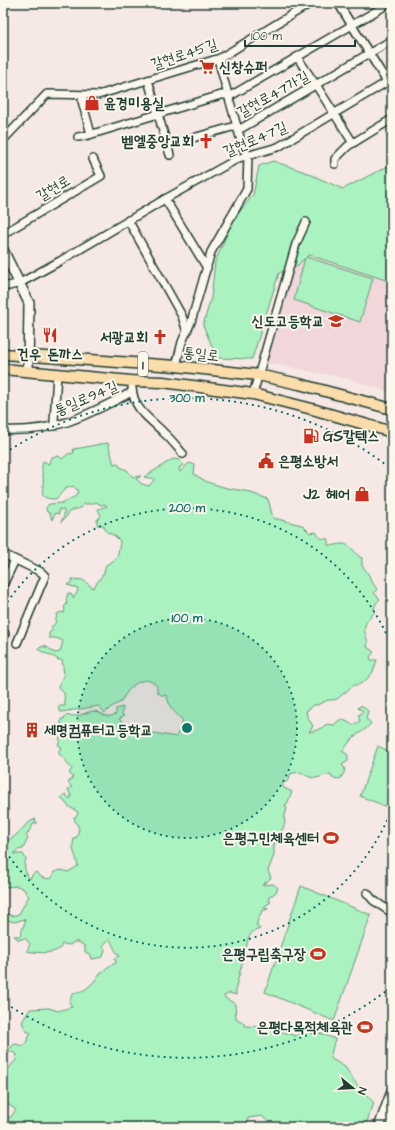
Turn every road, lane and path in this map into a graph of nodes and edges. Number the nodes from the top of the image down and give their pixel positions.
1 (311, 3) edge
2 (338, 3) edge
3 (387, 3) edge
4 (392, 9) edge
5 (351, 25) junction
6 (392, 40) edge
7 (369, 54) junction
8 (297, 57) junction
9 (218, 59) junction
10 (148, 80) junction
11 (390, 81) edge
12 (316, 85) junction
13 (228, 95) junction
14 (83, 96) junction
15 (159, 113) junction
16 (334, 114) junction
17 (392, 119) edge
18 (238, 128) junction
19 (91, 134) junction
20 (78, 137) dead end
21 (3, 140) edge
22 (353, 143) junction
23 (168, 145) junction
24 (170, 155) dead end
25 (248, 155) junction
26 (93, 159) dead end
27 (335, 164) dead end
28 (165, 199) junction
29 (128, 220) junction
30 (306, 222) dead end
31 (3, 234) edge
32 (3, 250) edge
33 (207, 268) junction
34 (20, 283) junction
35 (3, 285) edge
36 (187, 332) junction
37 (3, 354) edge
38 (29, 356) junction
39 (176, 366) junction
40 (3, 369) edge
41 (28, 371) junction
42 (57, 374) junction
43 (258, 375) junction
44 (131, 381) junction
45 (132, 392) junction
46 (253, 394) junction
47 (392, 409) edge
48 (55, 426) junction
49 (3, 430) edge
50 (392, 432) edge
51 (183, 454) dead end
52 (3, 554) edge
53 (15, 560) junction
54 (3, 585) edge
55 (17, 643) dead end
56 (367, 893) dead end
57 (392, 913) edge
58 (392, 1091) edge
59 (388, 1120) edge
60 (379, 1127) edge

1 - 9 street, 갈현로45길
2 - 5 street
3 - 4 street
3 - 5 street
5 - 7 street
5 - 8 street
6 - 7 street, 갈현로47가길
7 - 11 street
7 - 12 street, 갈현로47가길
8 - 12 street
8 - 13 street
9 - 10 street, 갈현로45길
9 - 13 street
10 - 14 street, 갈현로45길
10 - 15 street, 갈현로45길
11 - 16 street, 갈현로47길
12 - 16 street
12 - 18 street, 갈현로47가길
13 - 15 street
13 - 18 street
14 - 19 street
14 - 21 street, 갈현로45길
15 - 19 street
15 - 23 street
16 - 22 street
16 - 25 street, 갈현로47길
17 - 22 street
18 - 23 street, 갈현로47가길
18 - 25 street
19 - 20 street
22 - 27 street
23 - 24 street
25 - 28 street, 갈현로47길
25 - 33 street
26 - 31 street, 갈현로
28 - 29 street, 갈현로47길
28 - 33 street
29 - 34 street, 갈현로47길
29 - 36 street
30 - 43 street
32 - 34 main road
33 - 36 street
34 - 35 street
34 - 38 main road
36 - 39 street
37 - 38 main road, 통일로 / 1
38 - 39 main road, 통일로 / 1
38 - 41 main road
39 - 43 main road, 통일로 / 1
40 - 41 main road, 1
41 - 42 main road, 1
42 - 44 main road, 1
42 - 48 street
43 - 46 street
43 - 47 main road, 통일로 / 1
44 - 45 street
44 - 46 main road, 1
45 - 48 street, 통일로94길
45 - 51 street
46 - 50 main road, 1
48 - 49 street, 통일로94길
52 - 53 street
53 - 54 street
53 - 55 street
56 - 57 street
58 - 59 main road
59 - 60 main road

